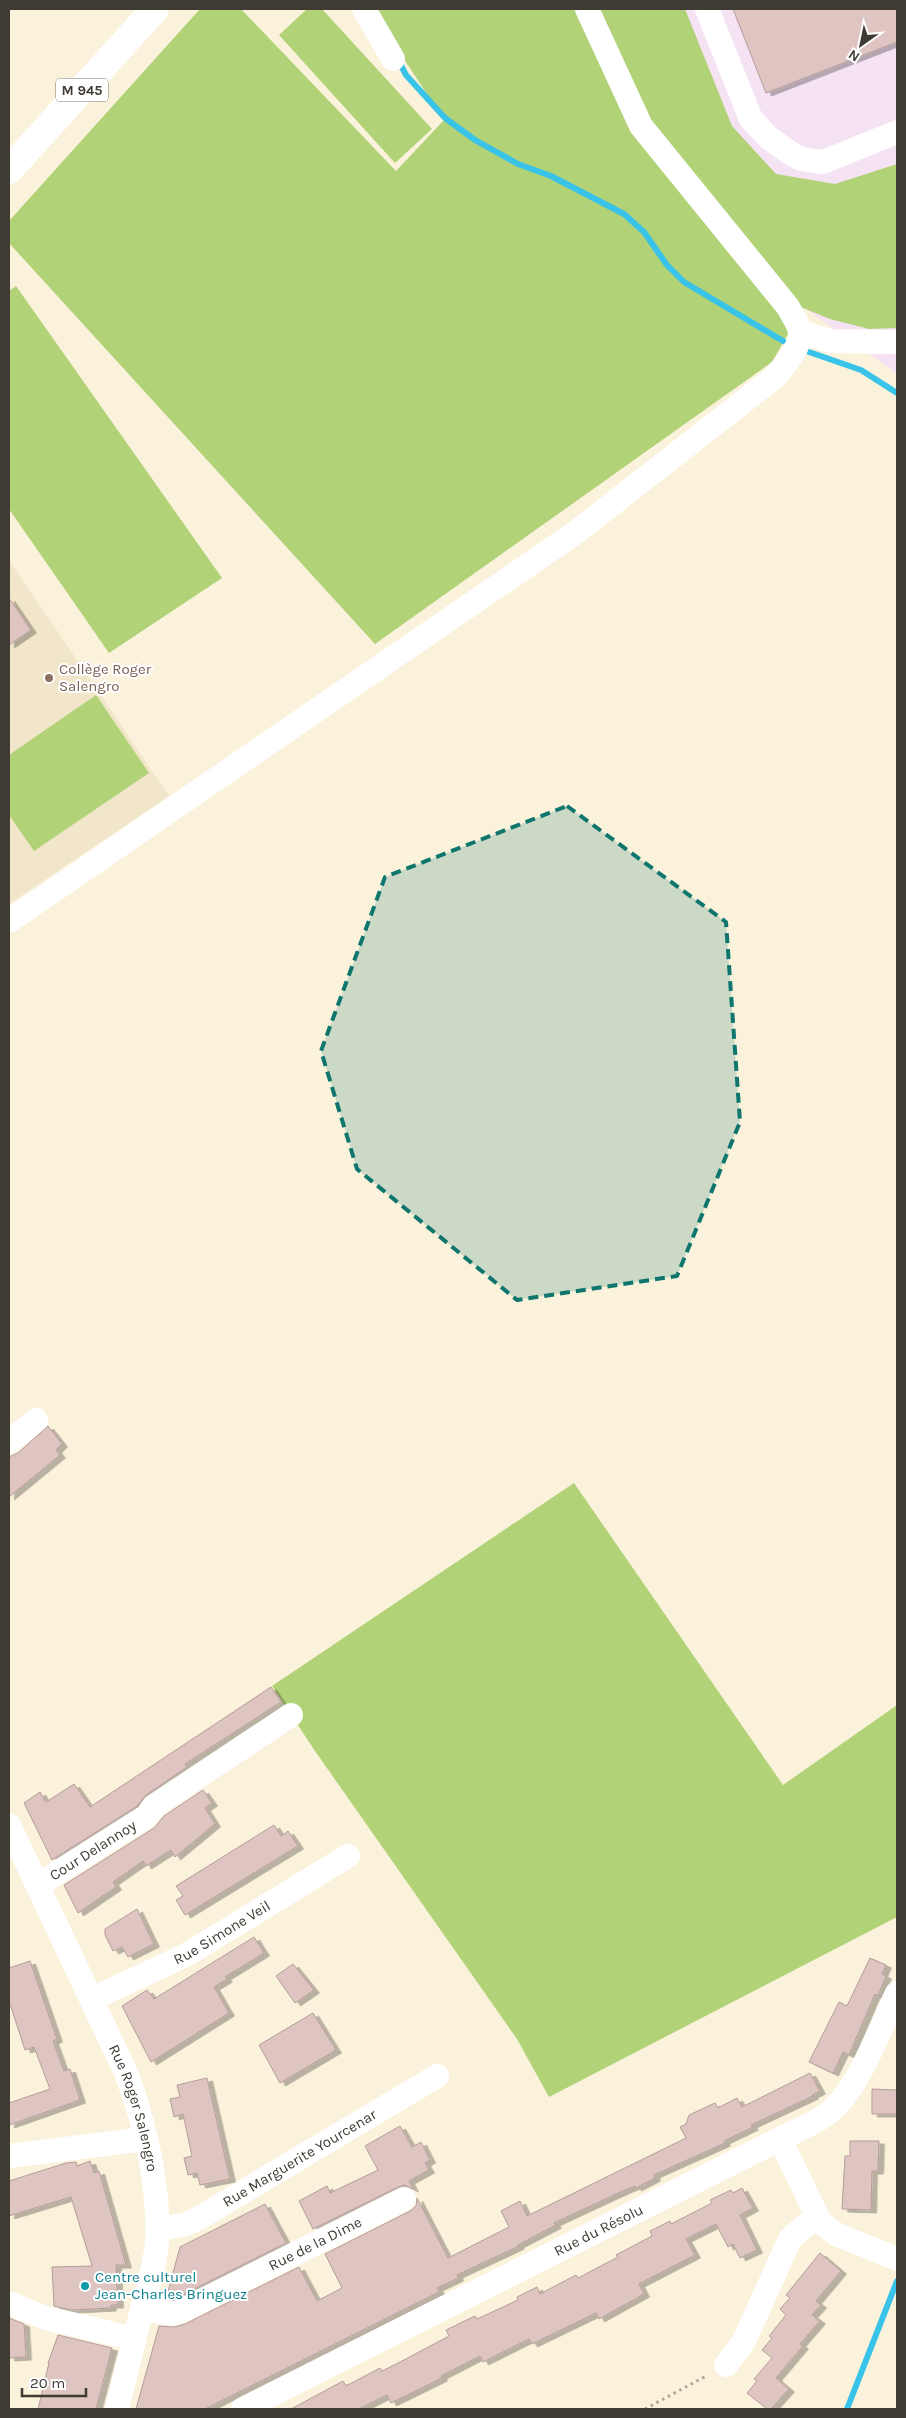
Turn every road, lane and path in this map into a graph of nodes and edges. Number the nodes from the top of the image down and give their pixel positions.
1 (155, 9) edge
2 (364, 9) edge
3 (587, 9) edge
4 (707, 9) edge
5 (393, 59) dead end
6 (897, 132) edge
7 (9, 170) edge
8 (897, 342) edge
9 (796, 343) junction
10 (9, 921) edge
11 (36, 1420) dead end
12 (9, 1442) edge
13 (291, 1716) dead end
14 (9, 1825) edge
15 (348, 1856) dead end
16 (38, 1885) junction
17 (897, 1993) edge
18 (92, 1999) junction
19 (437, 2076) dead end
20 (145, 2139) junction
21 (780, 2139) junction
22 (9, 2156) edge
23 (404, 2199) dead end
24 (816, 2216) junction
25 (157, 2230) junction
26 (888, 2255) edge
27 (9, 2303) edge
28 (142, 2309) junction
29 (135, 2339) junction
30 (726, 2365) joint
31 (117, 2409) edge
32 (243, 2409) edge
33 (645, 2409) edge

1 - 7 main road, M 945
2 - 5 street
3 - 9 street
4 - 6 street
8 - 9 street
9 - 10 street
11 - 12 street
13 - 16 street, Cour Delannoy
14 - 16 street, Rue Roger Salengro
15 - 18 street, Rue Simone Veil
16 - 18 street, Rue Roger Salengro
17 - 21 street, Rue du Résolu
18 - 20 street, Rue Roger Salengro
19 - 25 street, Rue Marguerite Yourcenar
20 - 22 street
20 - 25 street, Rue Roger Salengro
21 - 24 street
21 - 32 street, Rue du Résolu
23 - 28 street, Rue de la Dime
24 - 26 street
24 - 30 street
25 - 28 street, Rue Roger Salengro
27 - 29 street
28 - 29 street, Rue Roger Salengro
29 - 31 street, Rue Roger Salengro
30 - 33 path

